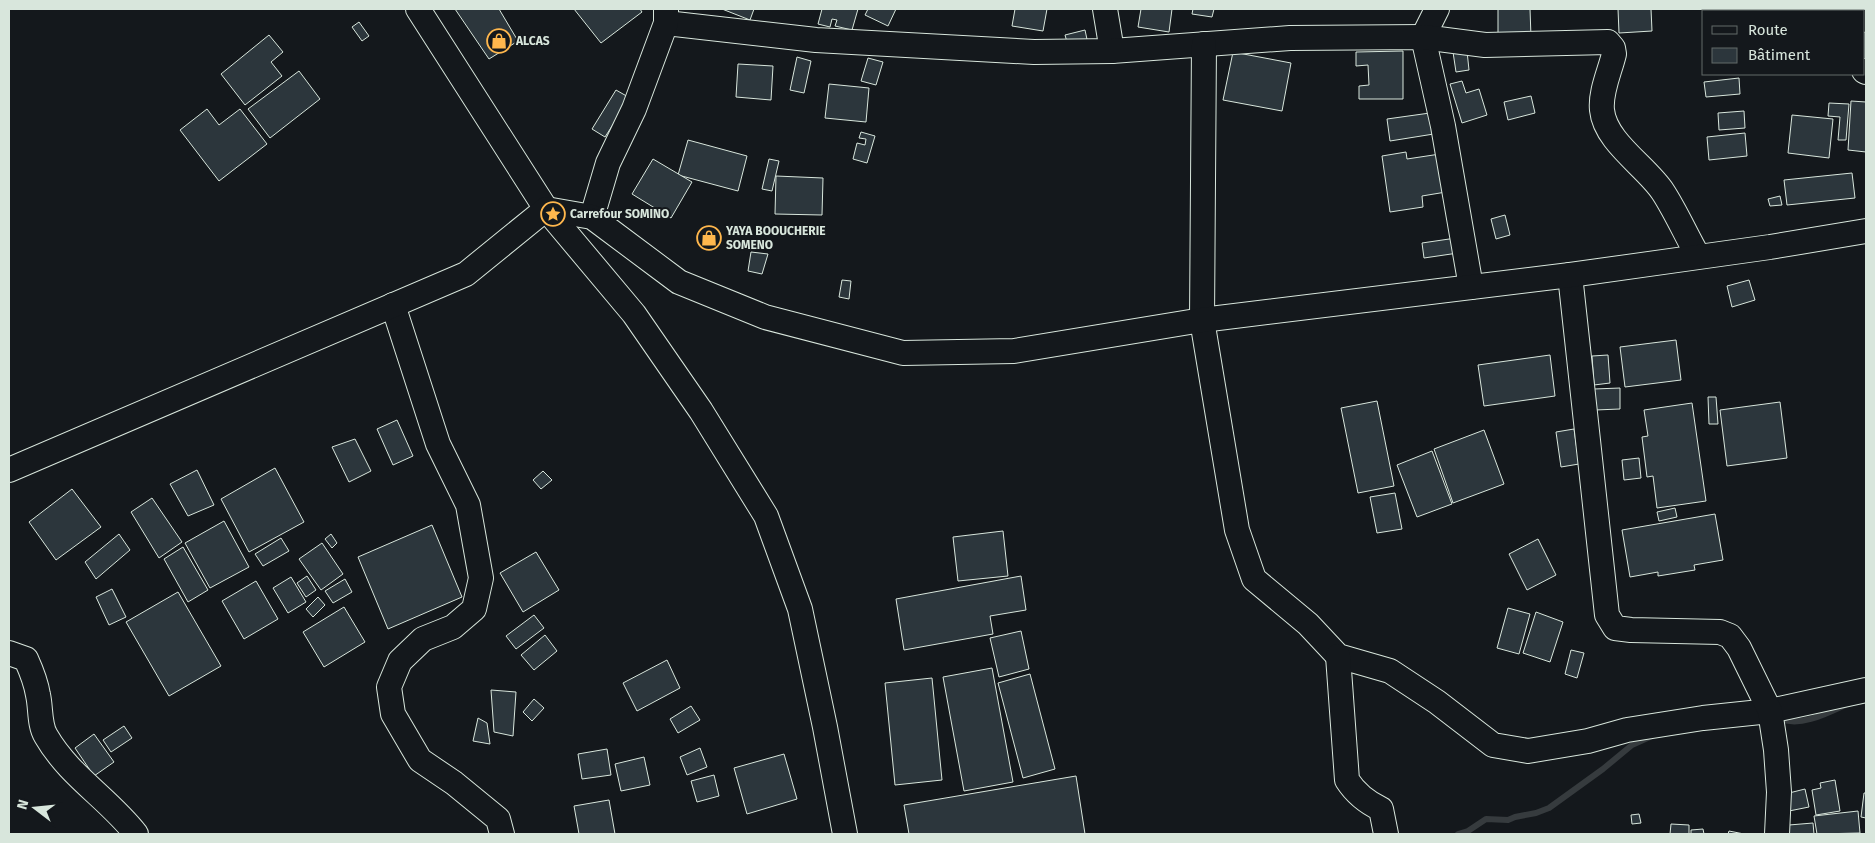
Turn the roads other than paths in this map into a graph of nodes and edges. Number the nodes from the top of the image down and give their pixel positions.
1 (418, 9) edge
2 (1105, 9) edge
3 (1437, 9) edge
4 (666, 16) edge
5 (699, 18) edge
6 (1423, 37) junction
7 (1204, 44) junction
8 (1112, 51) junction
9 (546, 209) junction
10 (592, 217) junction
11 (1866, 231) edge
12 (1698, 256) junction
13 (1570, 275) junction
14 (1471, 287) junction
15 (393, 305) junction
16 (1202, 320) junction
17 (9, 470) edge
18 (9, 653) edge
19 (1338, 656) junction
20 (1866, 690) edge
21 (1771, 720) junction
22 (136, 834) edge
23 (502, 834) edge
24 (845, 834) edge
25 (1386, 834) edge
26 (1777, 834) edge

1 - 9 street
2 - 8 street
3 - 6 street
4 - 5 street
4 - 10 street
5 - 8 street
6 - 7 street
6 - 12 street
6 - 14 street
7 - 8 street
7 - 16 street
9 - 10 street
9 - 15 street
9 - 24 street
10 - 16 street
11 - 12 street
12 - 13 street
13 - 14 street
13 - 21 street
14 - 16 street
15 - 17 street
15 - 23 street
16 - 19 street
18 - 22 street
19 - 21 street
19 - 25 street
20 - 21 street
21 - 26 street

